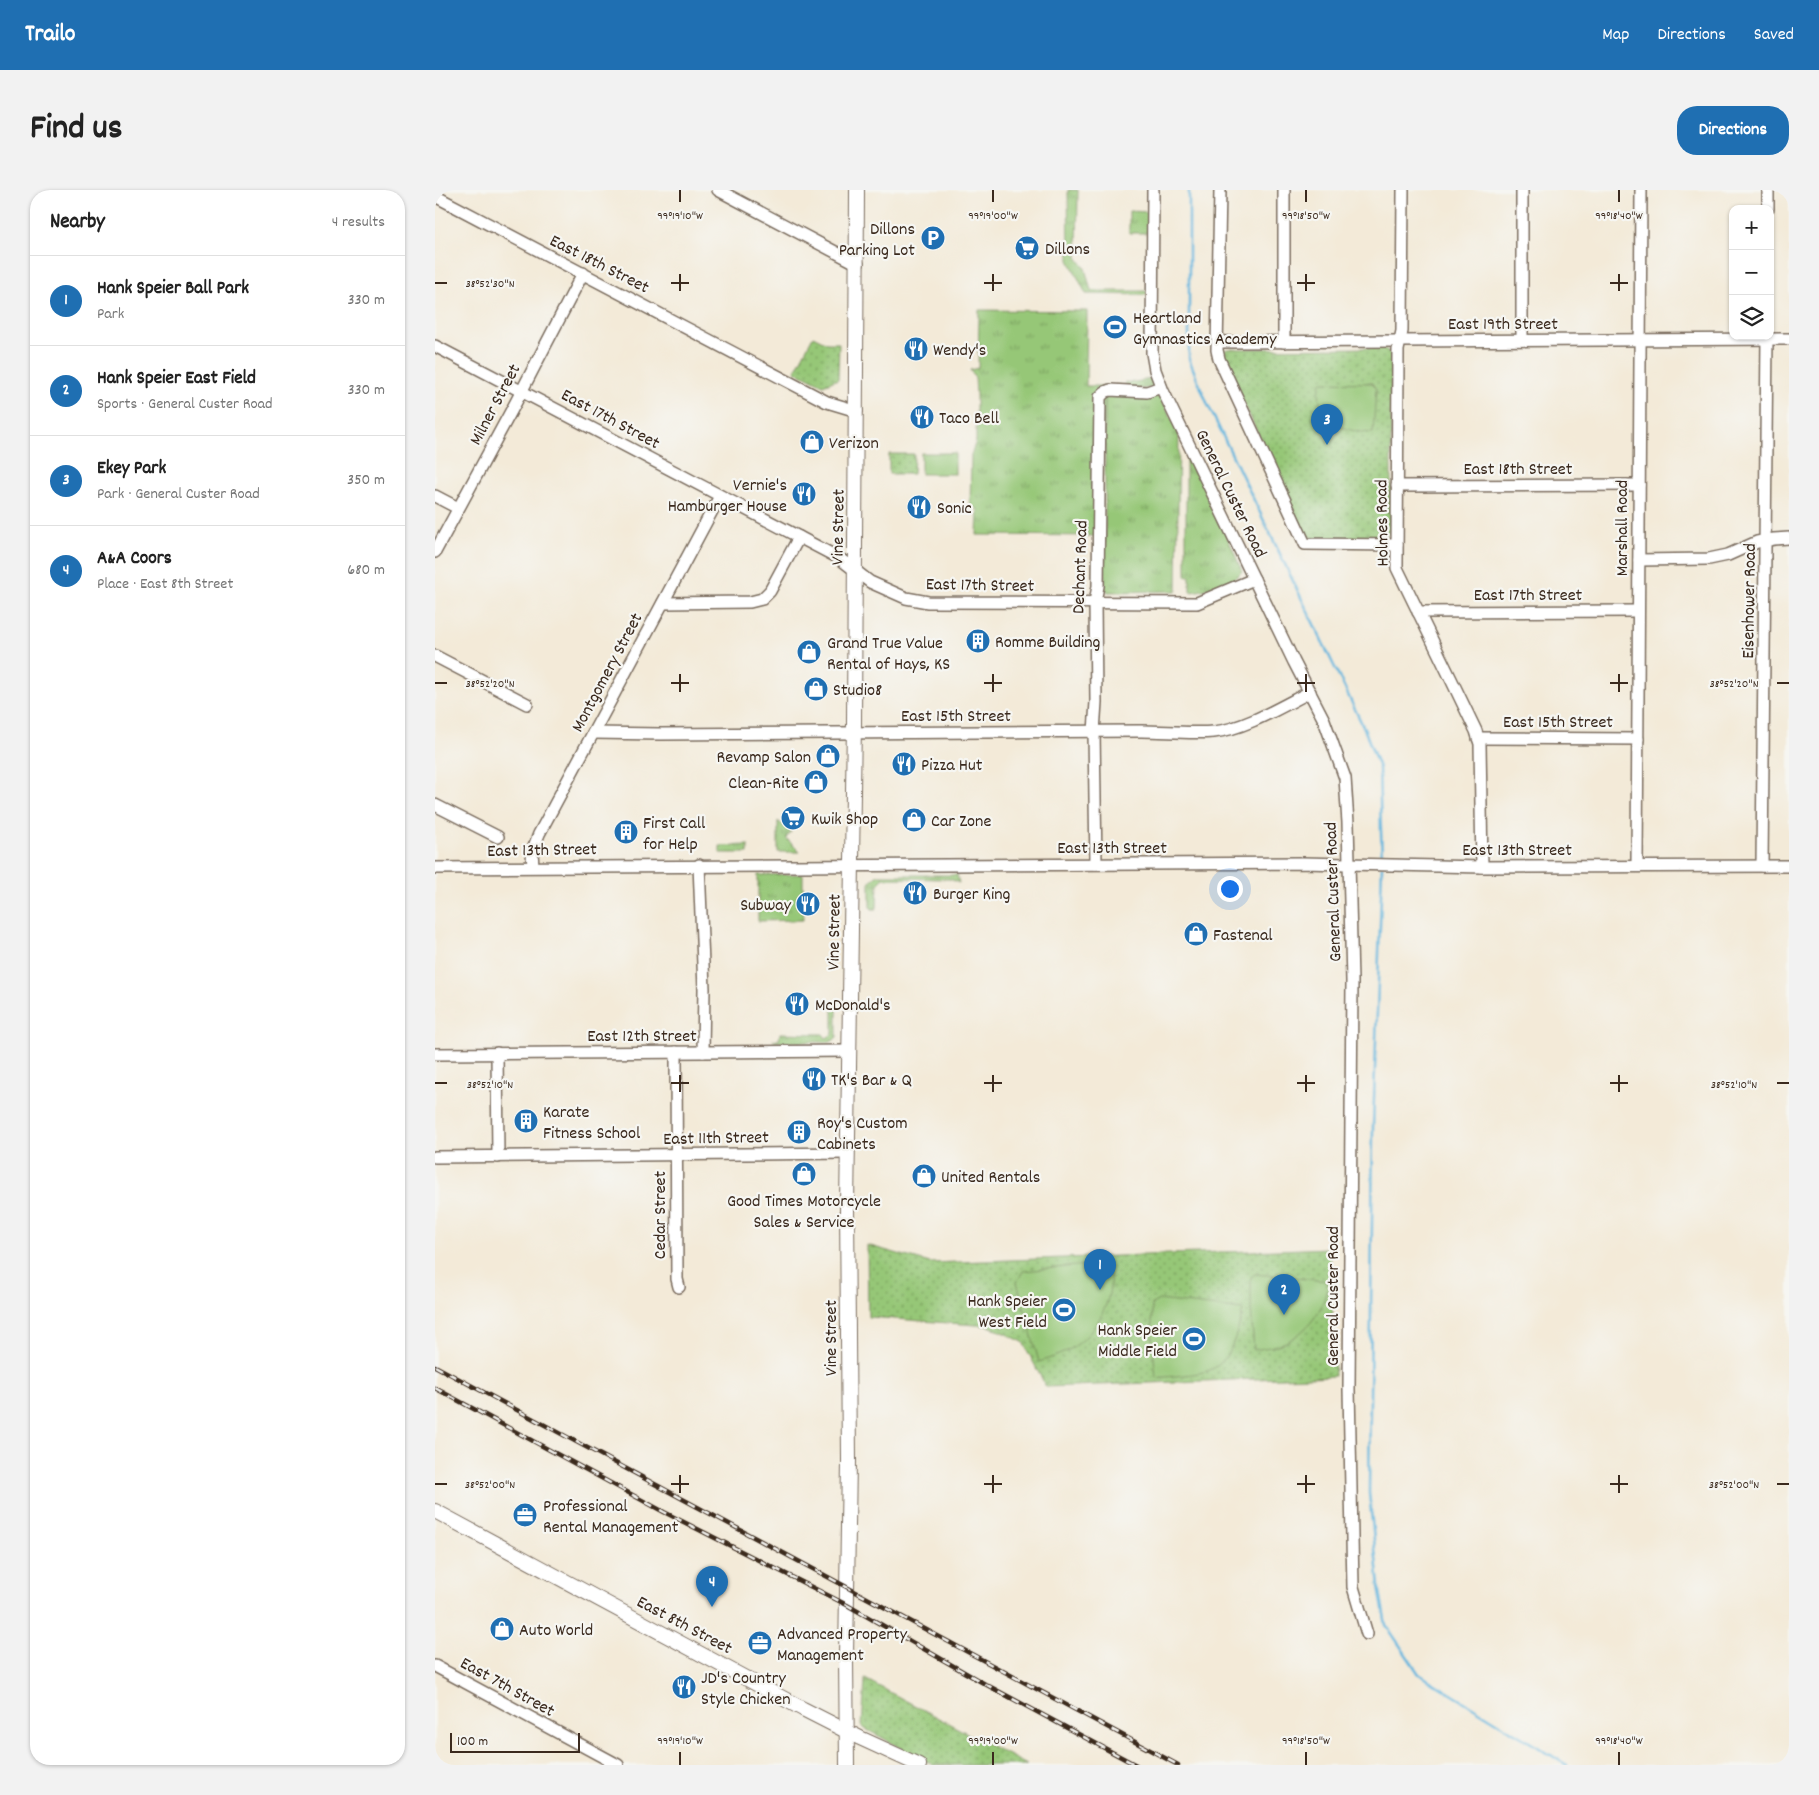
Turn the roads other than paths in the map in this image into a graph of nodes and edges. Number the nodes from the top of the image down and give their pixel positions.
1 (718, 190) edge
2 (857, 190) edge
3 (1153, 190) edge
4 (1219, 190) edge
5 (1284, 190) edge
6 (1403, 190) edge
7 (1522, 190) edge
8 (1641, 190) edge
9 (1768, 190) edge
10 (435, 196) edge
11 (1768, 205) edge
12 (858, 264) junction
13 (583, 274) junction
14 (1774, 338) edge
15 (1729, 339) edge
16 (1789, 339) edge
17 (1522, 340) junction
18 (1640, 340) junction
19 (1767, 340) edge
20 (1400, 341) junction
21 (1218, 342) junction
22 (1284, 342) junction
23 (435, 346) edge
24 (1161, 387) junction
25 (521, 390) junction
26 (857, 410) junction
27 (1639, 485) junction
28 (1397, 486) junction
29 (435, 496) edge
30 (720, 496) junction
31 (458, 508) junction
32 (799, 537) junction
33 (1789, 538) edge
34 (1766, 540) junction
35 (1397, 545) junction
36 (435, 552) edge
37 (1639, 560) junction
38 (855, 569) junction
39 (1254, 579) junction
40 (1095, 602) junction
41 (663, 603) junction
42 (1638, 611) junction
43 (1418, 612) junction
44 (435, 656) edge
45 (1310, 692) junction
46 (527, 704) dead end
47 (854, 732) junction
48 (1094, 732) junction
49 (593, 733) junction
50 (1478, 738) junction
51 (1638, 739) junction
52 (435, 805) edge
53 (497, 837) dead end
54 (1096, 864) junction
55 (1349, 864) junction
56 (699, 865) junction
57 (853, 865) junction
58 (533, 866) junction
59 (1637, 866) junction
60 (1762, 866) junction
61 (1789, 866) edge
62 (1482, 867) junction
63 (435, 868) edge
64 (849, 1051) junction
65 (676, 1052) junction
66 (703, 1052) junction
67 (435, 1054) edge
68 (497, 1054) junction
69 (848, 1153) junction
70 (676, 1155) junction
71 (435, 1157) edge
72 (498, 1157) junction
73 (679, 1287) dead end
74 (435, 1511) edge
75 (1367, 1634) dead end
76 (435, 1666) edge
77 (847, 1731) junction
78 (617, 1765) edge
79 (847, 1765) edge
80 (919, 1765) edge

1 - 12 street
2 - 12 main road, Vine Street
3 - 24 street, General Custer Road
4 - 21 street
5 - 22 street
6 - 20 street, Holmes Road
7 - 17 street
8 - 18 street, Marshall Road
9 - 11 street
10 - 13 street, East 18th Street
12 - 26 main road, Vine Street
13 - 25 street, Milner Street
13 - 26 street, East 18th Street
14 - 16 street, East 19th Street
15 - 18 street, East 19th Street
17 - 18 street, East 19th Street
17 - 20 street, East 19th Street
18 - 27 street, Marshall Road
19 - 34 street, Eisenhower Road
20 - 22 street, East 19th Street
20 - 28 street, Holmes Road
21 - 22 street, East 19th Street
21 - 35 street
23 - 25 street, East 17th Street
24 - 39 street, General Custer Road
24 - 40 street, Dechant Road
25 - 30 street, East 17th Street
25 - 31 street, Milner Street
26 - 38 main road, Vine Street
27 - 28 street, East 18th Street
27 - 37 street, Marshall Road
28 - 35 street, Holmes Road
29 - 31 street
30 - 32 street, East 17th Street
30 - 41 street, Montgomery Street
31 - 36 street, Milner Street
32 - 38 street, East 17th Street
32 - 41 street
33 - 34 street
34 - 37 street
34 - 60 street, Eisenhower Road
35 - 43 street, Holmes Road
37 - 42 street, Marshall Road
38 - 40 street, East 17th Street
38 - 47 main road, Vine Street
39 - 40 street, East 17th Street
39 - 45 street, General Custer Road
40 - 48 street, Dechant Road
41 - 49 street, Montgomery Street
42 - 43 street, East 17th Street
42 - 51 street, Marshall Road
43 - 50 street, Holmes Road
44 - 46 street
45 - 48 street, East 15th Street
45 - 55 street, General Custer Road
47 - 48 street, East 15th Street
47 - 49 street, East 15th Street
47 - 57 main road, Vine Street
48 - 54 street, Dechant Road
49 - 58 street, Montgomery Street
50 - 51 street, East 15th Street
50 - 62 street, Holmes Road
51 - 59 street, Marshall Road
52 - 53 street
54 - 55 street, East 13th Street
54 - 57 street, East 13th Street
55 - 62 street, East 13th Street
55 - 75 street, General Custer Road
56 - 57 street, East 13th Street
56 - 58 street, East 13th Street
56 - 66 street
57 - 64 main road, Vine Street
58 - 63 street, East 13th Street
59 - 60 street, East 13th Street
59 - 62 street, East 13th Street
60 - 61 street, East 13th Street
64 - 66 street, East 12th Street
64 - 69 main road, Vine Street
65 - 66 street, East 12th Street
65 - 68 street, East 12th Street
65 - 70 street, Cedar Street
67 - 68 street, East 12th Street
68 - 72 street
69 - 70 street, East 11th Street
69 - 77 main road, Vine Street
70 - 72 street, East 11th Street
70 - 73 street, Cedar Street
71 - 72 street, East 11th Street
74 - 77 main road, East 8th Street
76 - 78 street, East 7th Street
77 - 79 main road, Vine Street
77 - 80 main road, East 8th Street

